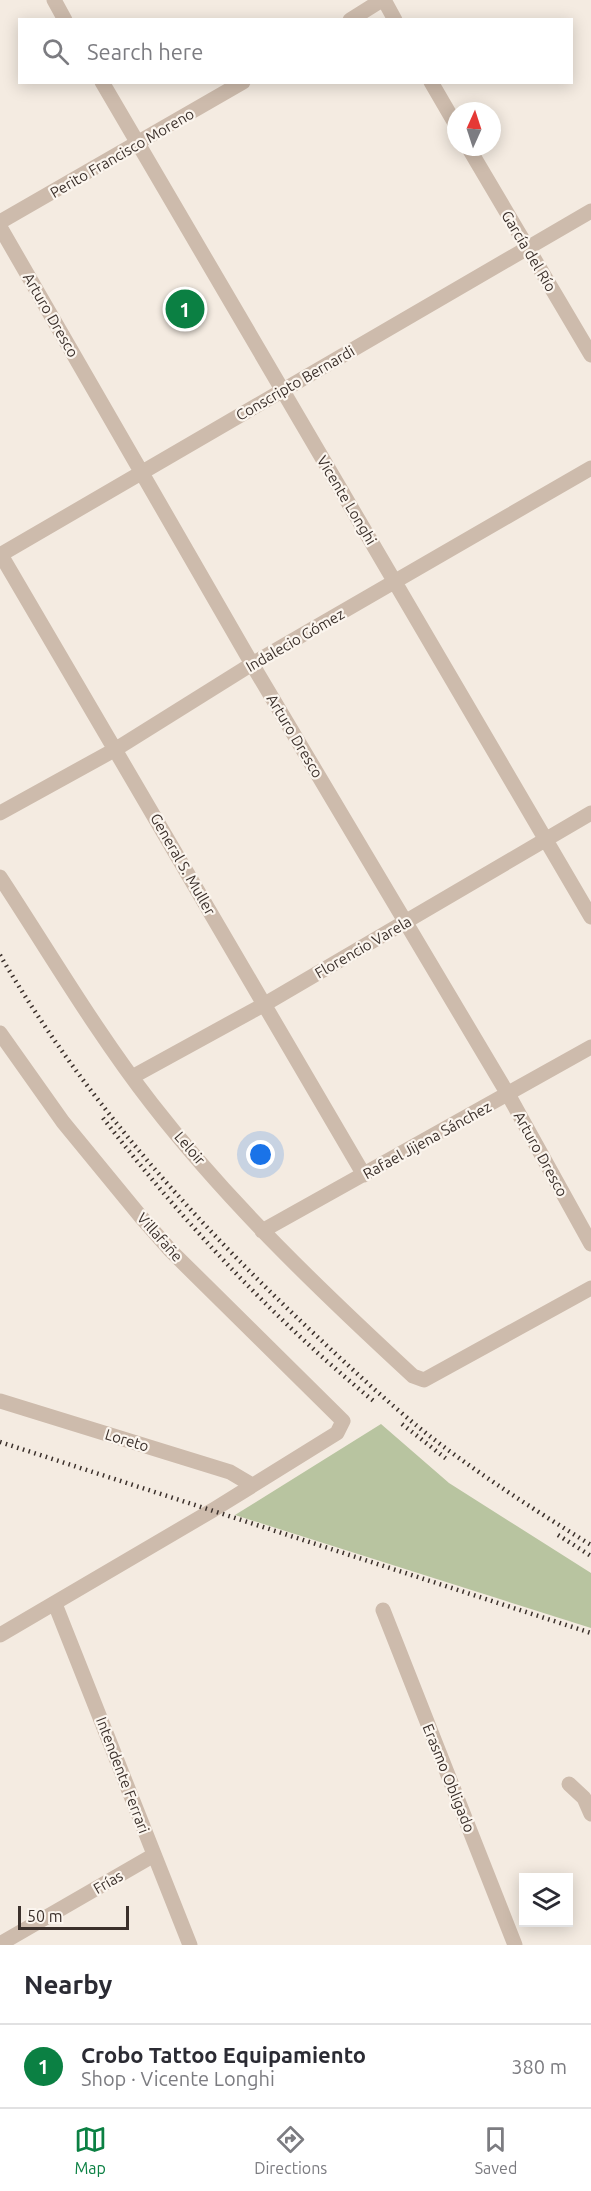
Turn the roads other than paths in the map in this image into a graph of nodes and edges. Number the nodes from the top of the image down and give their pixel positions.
1 (54, 0) edge
2 (383, 0) edge
3 (65, 18) edge
4 (353, 18) edge
5 (394, 18) edge
6 (103, 84) edge
7 (240, 84) edge
8 (433, 84) edge
9 (447, 109) edge
10 (138, 145) junction
11 (473, 156) edge
12 (591, 211) edge
13 (0, 222) edge
14 (0, 227) edge
15 (526, 248) junction
16 (591, 355) edge
17 (282, 390) junction
18 (591, 468) edge
19 (140, 472) junction
20 (1, 555) edge
21 (395, 581) junction
22 (252, 664) junction
23 (116, 749) junction
24 (0, 813) edge
25 (591, 813) edge
26 (546, 839) junction
27 (0, 878) edge
28 (591, 917) edge
29 (405, 923) junction
30 (265, 1004) junction
31 (1, 1037) edge
32 (591, 1047) edge
33 (132, 1077) junction
34 (508, 1096) junction
35 (364, 1175) junction
36 (262, 1231) junction
37 (591, 1244) edge
38 (591, 1288) edge
39 (0, 1401) edge
40 (252, 1485) junction
41 (56, 1604) junction
42 (382, 1610) dead end
43 (0, 1635) edge
44 (569, 1784) dead end
45 (591, 1815) edge
46 (154, 1855) junction
47 (0, 1944) edge
48 (190, 1945) edge
49 (515, 1945) edge

1 - 3 street
2 - 4 street
2 - 5 street
6 - 10 street, Vicente Longhi
7 - 10 street, Perito Francisco Moreno
8 - 9 street
10 - 13 street, Perito Francisco Moreno
10 - 17 street, Vicente Longhi
11 - 15 street, García del Río
12 - 15 street, Conscripto Bernardi
14 - 19 street, Arturo Dresco
15 - 16 street, García del Río
15 - 17 street, Conscripto Bernardi
17 - 19 street, Conscripto Bernardi
17 - 21 street, Vicente Longhi
18 - 21 street, Indalecio Gómez
19 - 20 street, Conscripto Bernardi
19 - 22 street, Arturo Dresco
20 - 23 street, General S. Muller
21 - 22 street, Indalecio Gómez
21 - 26 street, Vicente Longhi
22 - 23 street, Indalecio Gómez
22 - 29 street, Arturo Dresco
23 - 24 street, Indalecio Gómez
23 - 30 street, General S. Muller
25 - 26 street, Florencio Varela
26 - 28 street, Vicente Longhi
26 - 29 street, Florencio Varela
27 - 33 street, Leloir
29 - 30 street, Florencio Varela
29 - 34 street, Arturo Dresco
30 - 33 street, Florencio Varela
30 - 35 street, General S. Muller
31 - 40 street, Villafañe
32 - 34 street, Rafael Jijena Sánchez
33 - 36 street, Leloir
34 - 35 street, Rafael Jijena Sánchez
34 - 37 street, Arturo Dresco
35 - 36 street, Rafael Jijena Sánchez
36 - 38 street, Leloir
39 - 40 street, Loreto
40 - 41 street
41 - 43 street
41 - 46 street, Intendente Ferrari
42 - 49 street, Erasmo Obligado
44 - 45 street
46 - 47 street, Frías
46 - 48 street, Intendente Ferrari

